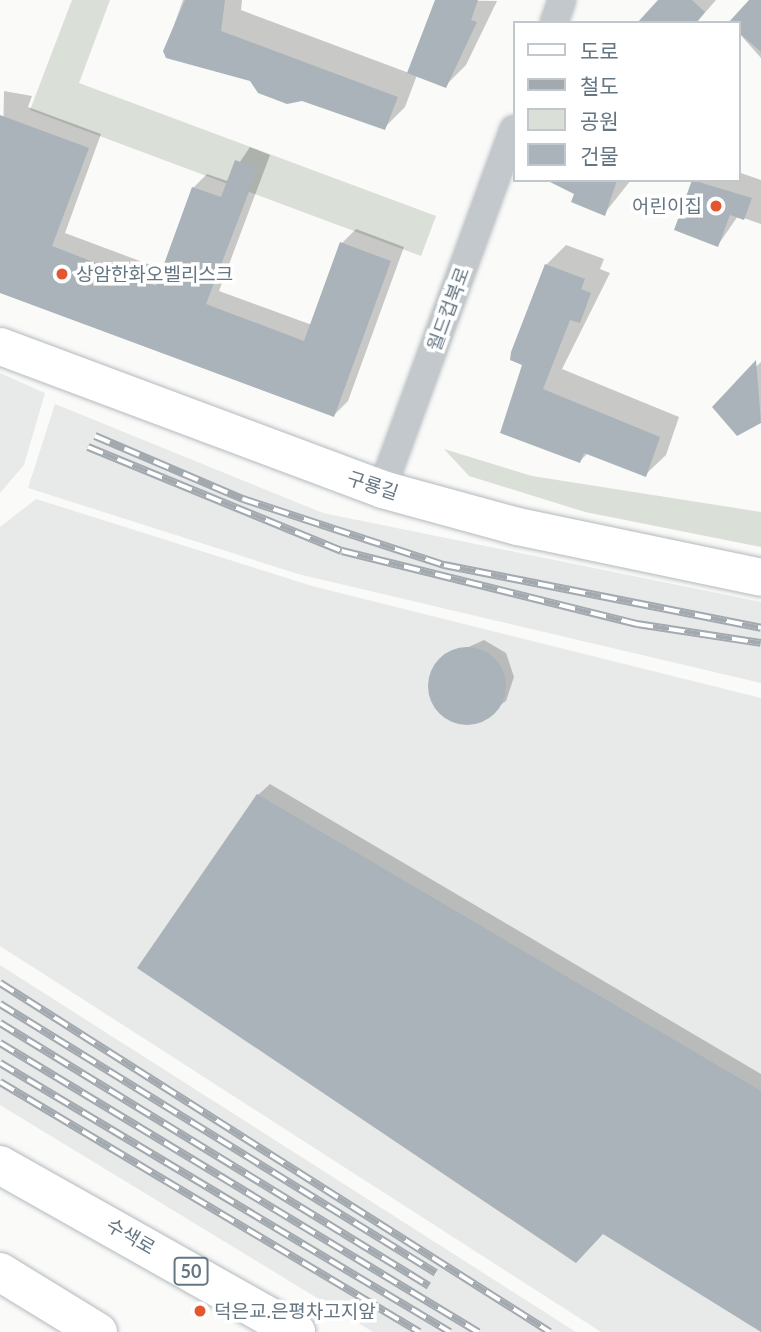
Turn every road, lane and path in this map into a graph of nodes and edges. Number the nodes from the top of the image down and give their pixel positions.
1 (562, 0) edge
2 (555, 21) edge
3 (512, 134) edge
4 (0, 346) edge
5 (382, 489) junction
6 (761, 577) edge
7 (0, 1165) edge
8 (0, 1272) edge
9 (98, 1332) edge
10 (296, 1332) edge

1 - 2 street
3 - 5 street, 월드컵북로
4 - 5 main road, 구룡길
5 - 6 main road, 구룡길
7 - 10 main road, 수색로 / 50
8 - 9 main road

